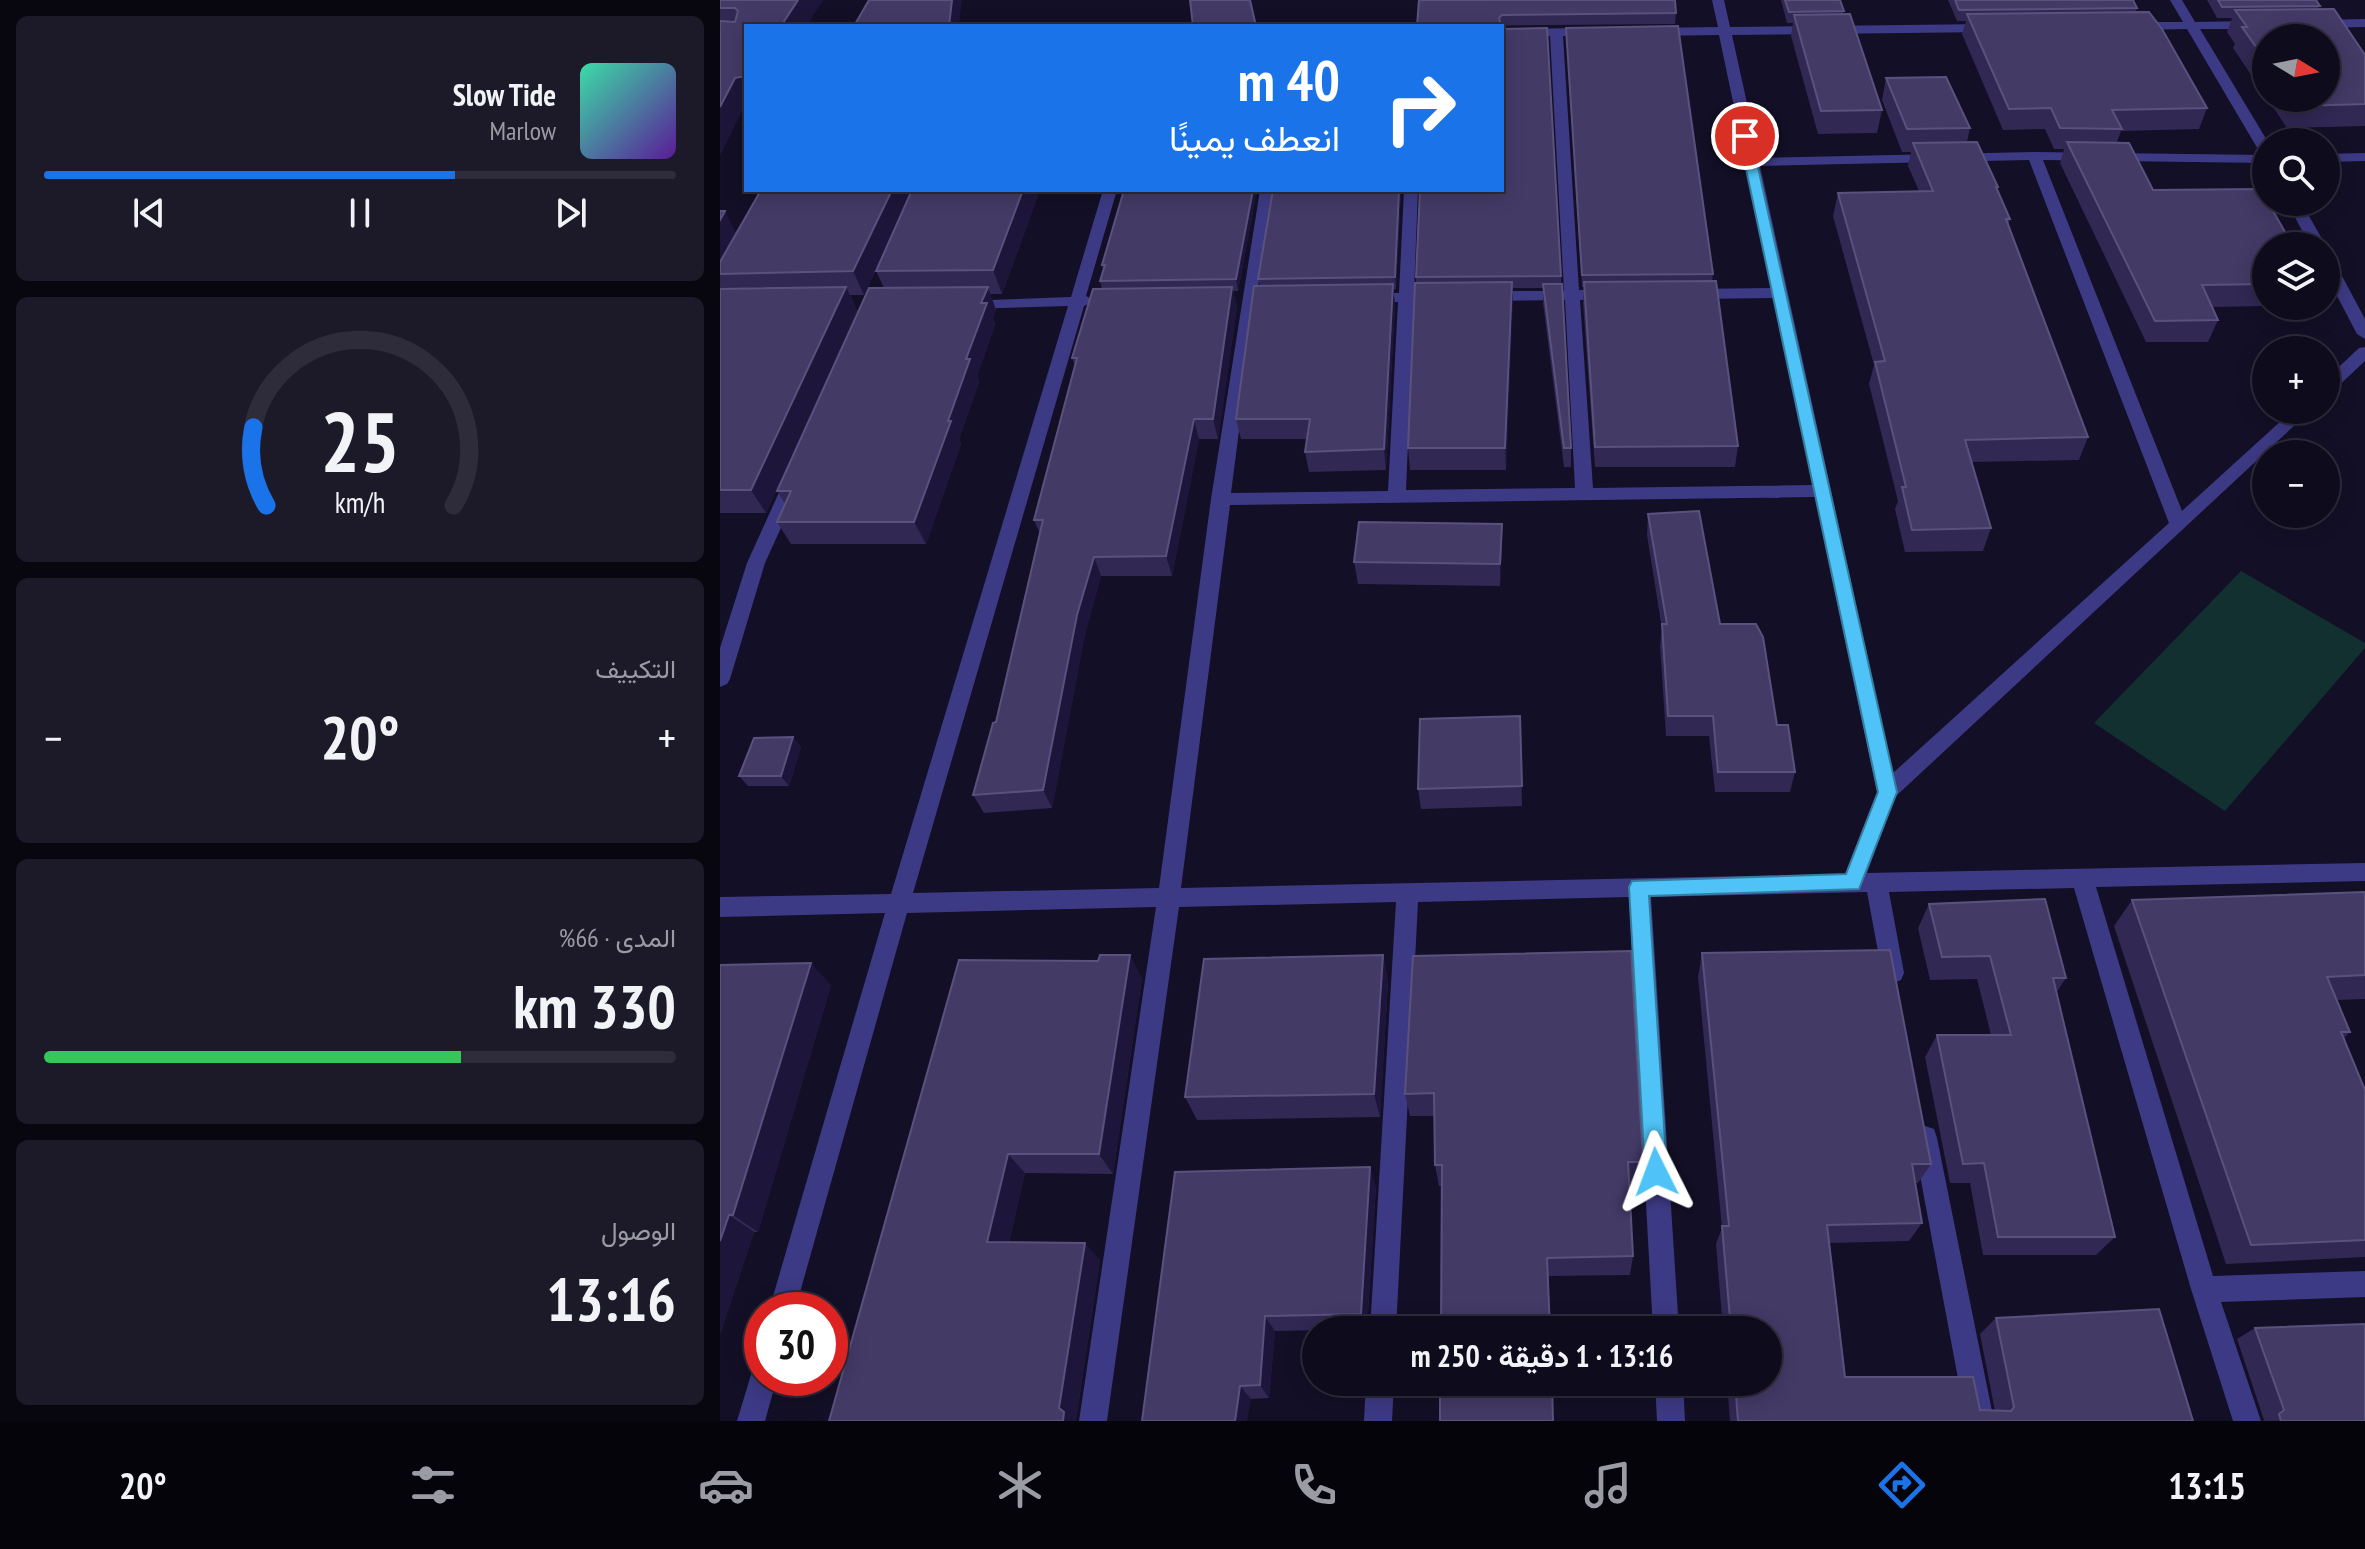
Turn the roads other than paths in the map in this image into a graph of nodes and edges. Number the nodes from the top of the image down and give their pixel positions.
1 (1718, 0) edge
2 (2176, 0) edge
3 (2365, 23) edge
4 (2252, 24) edge
5 (2301, 24) edge
6 (2193, 25) junction
7 (2115, 26) edge
8 (2005, 28) edge
9 (1724, 31) junction
10 (1602, 32) edge
11 (1632, 32) edge
12 (1504, 33) edge
13 (1556, 33) junction
14 (2253, 128) edge
15 (2034, 156) junction
16 (2365, 157) edge
17 (2340, 158) edge
18 (2252, 159) edge
19 (1750, 162) junction
20 (1109, 192) edge
21 (1267, 192) edge
22 (1411, 192) edge
23 (2340, 287) edge
24 (1779, 293) junction
25 (1668, 294) edge
26 (1572, 295) junction
27 (1620, 295) edge
28 (1357, 298) edge
29 (1404, 298) junction
30 (1107, 301) edge
31 (1076, 302) junction
32 (951, 304) edge
33 (2365, 334) edge
34 (2365, 352) edge
35 (2340, 375) edge
36 (2288, 424) edge
37 (801, 463) edge
38 (1821, 491) junction
39 (1584, 492) junction
40 (1397, 495) junction
41 (1220, 499) junction
42 (2179, 525) junction
43 (720, 679) edge
44 (1887, 792) junction
45 (2365, 872) edge
46 (2082, 878) junction
47 (1864, 882) junction
48 (1639, 887) junction
49 (1408, 892) junction
50 (1169, 897) junction
51 (899, 903) junction
52 (720, 907) edge
53 (1897, 990) edge
54 (1920, 1113) edge
55 (2365, 1284) edge
56 (2204, 1289) junction
57 (787, 1292) edge
58 (1384, 1316) edge
59 (1665, 1316) edge
60 (758, 1396) edge
61 (1379, 1396) edge
62 (1670, 1396) edge
63 (751, 1421) edge
64 (1093, 1421) edge
65 (1378, 1421) edge
66 (1671, 1421) edge
67 (1980, 1421) edge
68 (2247, 1421) edge

1 - 9 street
2 - 6 street
3 - 5 street
4 - 6 street
6 - 7 street
6 - 14 street
8 - 9 street
9 - 11 street
9 - 19 street
10 - 13 street
12 - 13 street
13 - 26 street
15 - 18 street
15 - 19 street
15 - 42 street
16 - 17 street
19 - 24 street
20 - 31 street
21 - 41 street
22 - 29 street
23 - 33 street
24 - 25 street
24 - 38 street
26 - 27 street
26 - 29 street
26 - 39 street
28 - 29 street
29 - 40 street
30 - 31 street
31 - 32 street
31 - 51 street
34 - 35 street
36 - 42 street
37 - 43 street
38 - 39 street
38 - 44 street
39 - 40 street
40 - 41 street
41 - 50 street
42 - 44 street
44 - 47 street
45 - 46 street
46 - 47 street
46 - 56 street
47 - 48 street
47 - 53 street
48 - 49 street
48 - 59 street
49 - 50 street
49 - 58 street
50 - 51 street
50 - 64 street
51 - 52 street
51 - 57 street
54 - 67 street
55 - 56 street
56 - 68 street
60 - 63 street
61 - 65 street
62 - 66 street

